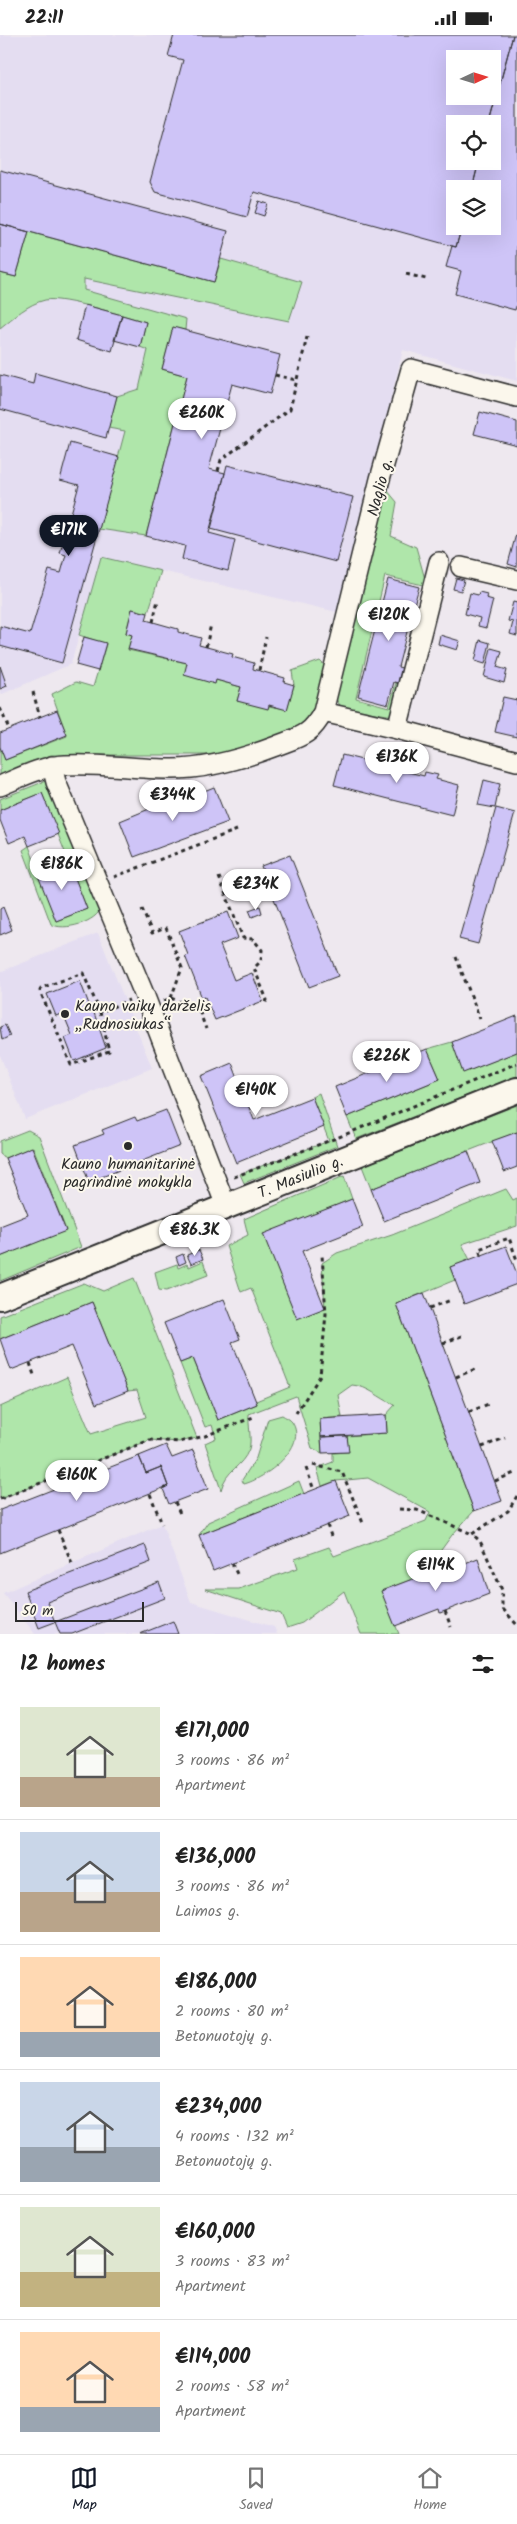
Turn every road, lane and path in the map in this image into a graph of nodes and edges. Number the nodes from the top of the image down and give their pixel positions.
1 (406, 274) dead end
2 (426, 279) dead end
3 (307, 337) dead end
4 (275, 375) dead end
5 (296, 380) junction
6 (517, 397) edge
7 (218, 471) dead end
8 (439, 562) dead end
9 (461, 567) dead end
10 (517, 581) edge
11 (158, 600) dead end
12 (153, 622) dead end
13 (212, 625) dead end
14 (266, 637) dead end
15 (206, 647) dead end
16 (259, 670) dead end
17 (33, 692) dead end
18 (0, 707) edge
19 (323, 712) junction
20 (40, 717) dead end
21 (9, 729) dead end
22 (397, 729) junction
23 (517, 761) edge
24 (52, 766) junction
25 (0, 785) edge
26 (237, 830) dead end
27 (218, 877) dead end
28 (111, 878) dead end
29 (142, 909) dead end
30 (456, 957) dead end
31 (144, 994) junction
32 (264, 1006) dead end
33 (100, 1012) junction
34 (480, 1019) dead end
35 (206, 1029) dead end
36 (517, 1063) edge
37 (517, 1090) edge
38 (217, 1183) junction
39 (226, 1206) junction
40 (322, 1255) dead end
41 (481, 1255) dead end
42 (517, 1260) edge
43 (0, 1297) edge
44 (451, 1300) dead end
45 (430, 1308) dead end
46 (464, 1335) dead end
47 (443, 1343) dead end
48 (30, 1363) dead end
49 (478, 1368) dead end
50 (34, 1375) dead end
51 (456, 1377) dead end
52 (491, 1403) dead end
53 (469, 1412) dead end
54 (296, 1413) dead end
55 (256, 1415) dead end
56 (504, 1438) dead end
57 (482, 1447) dead end
58 (313, 1465) dead end
59 (306, 1468) dead end
60 (517, 1472) edge
61 (495, 1481) dead end
62 (314, 1490) dead end
63 (150, 1494) dead end
64 (517, 1496) edge
65 (0, 1499) edge
66 (175, 1502) dead end
67 (399, 1509) dead end
68 (181, 1517) dead end
69 (363, 1523) dead end
70 (162, 1524) dead end
71 (327, 1525) dead end
72 (58, 1530) dead end
73 (472, 1534) junction
74 (331, 1536) dead end
75 (72, 1563) dead end
76 (232, 1563) dead end
77 (236, 1574) dead end
78 (445, 1611) dead end
79 (517, 1625) edge
80 (451, 1627) dead end

1 - 2 path
3 - 5 path
4 - 5 path
5 - 7 path
6 - 19 street, Naglio g.
8 - 22 street
9 - 10 street
11 - 12 path
13 - 15 path
14 - 16 path
17 - 20 path
18 - 21 path
19 - 22 street
19 - 24 street
22 - 23 street
24 - 25 street
24 - 31 street
26 - 28 path
27 - 32 path
29 - 35 path
30 - 34 path
31 - 33 path
31 - 38 street
33 - 33 path
36 - 38 path
37 - 39 main road, T. Masiulio g.
38 - 39 street
39 - 43 main road, T. Masiulio g.
40 - 54 path
41 - 42 path
44 - 45 path
46 - 47 path
48 - 50 path
49 - 51 path
52 - 53 path
55 - 65 path
56 - 57 path
58 - 69 path
59 - 62 path
60 - 61 path
63 - 70 path
64 - 73 path
66 - 68 path
67 - 73 path
71 - 74 path
72 - 75 path
73 - 79 path
76 - 77 path
78 - 80 path

